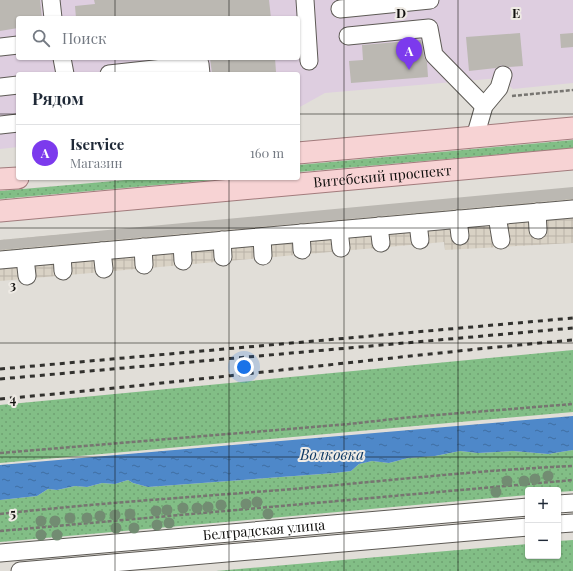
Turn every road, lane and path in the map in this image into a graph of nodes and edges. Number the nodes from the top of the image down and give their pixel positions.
1 (51, 0) edge
2 (305, 0) edge
3 (430, 0) edge
4 (340, 9) dead end
5 (53, 16) edge
6 (348, 36) dead end
7 (16, 45) edge
8 (0, 47) edge
9 (62, 60) edge
10 (309, 61) dead end
11 (65, 72) edge
12 (127, 72) edge
13 (201, 72) edge
14 (503, 75) dead end
15 (16, 85) edge
16 (0, 87) edge
17 (573, 90) edge
18 (484, 106) junction
19 (16, 123) edge
20 (0, 125) edge
21 (573, 128) edge
22 (475, 137) junction
23 (300, 153) edge
24 (573, 159) edge
25 (16, 178) edge
26 (0, 179) edge
27 (573, 209) edge
28 (0, 211) edge
29 (537, 212) junction
30 (497, 216) junction
31 (458, 219) junction
32 (418, 223) junction
33 (339, 230) junction
34 (538, 230) dead end
35 (460, 236) dead end
36 (262, 237) junction
37 (420, 240) dead end
38 (501, 240) dead end
39 (182, 244) junction
40 (143, 248) junction
41 (341, 248) dead end
42 (102, 251) junction
43 (263, 256) dead end
44 (25, 258) junction
45 (0, 260) edge
46 (183, 262) dead end
47 (144, 265) dead end
48 (104, 269) dead end
49 (27, 276) dead end
50 (573, 404) edge
51 (0, 453) edge
52 (573, 466) edge
53 (573, 480) edge
54 (573, 503) edge
55 (561, 504) edge
56 (525, 507) edge
57 (0, 514) edge
58 (573, 523) edge
59 (561, 524) edge
60 (525, 526) edge
61 (0, 531) edge
62 (96, 545) junction
63 (6, 553) edge
64 (98, 568) edge
65 (13, 571) edge
66 (20, 571) edge

1 - 5 street
2 - 10 street
3 - 4 street
6 - 18 street
7 - 8 street
9 - 11 street
12 - 13 street
14 - 18 street
15 - 16 street
17 - 18 path
18 - 22 street
19 - 20 street
21 - 22 main road
22 - 23 main road
24 - 28 main road, Витебский проспект
25 - 26 main road
27 - 29 street
29 - 30 street
29 - 34 street
30 - 31 street
30 - 38 street
31 - 32 street
31 - 35 street
32 - 33 street
32 - 37 street
33 - 36 street
33 - 41 street
36 - 39 street
36 - 43 street
39 - 40 street
39 - 46 street
40 - 42 street
40 - 47 street
42 - 44 street
42 - 48 street
44 - 45 street
44 - 49 street
50 - 51 path
52 - 57 path
53 - 61 path
54 - 55 street
56 - 62 street, Белградская улица
58 - 59 street
60 - 64 street, Белградская улица
62 - 63 street, Белградская улица
62 - 64 street
63 - 65 street
64 - 66 street, Белградская улица

